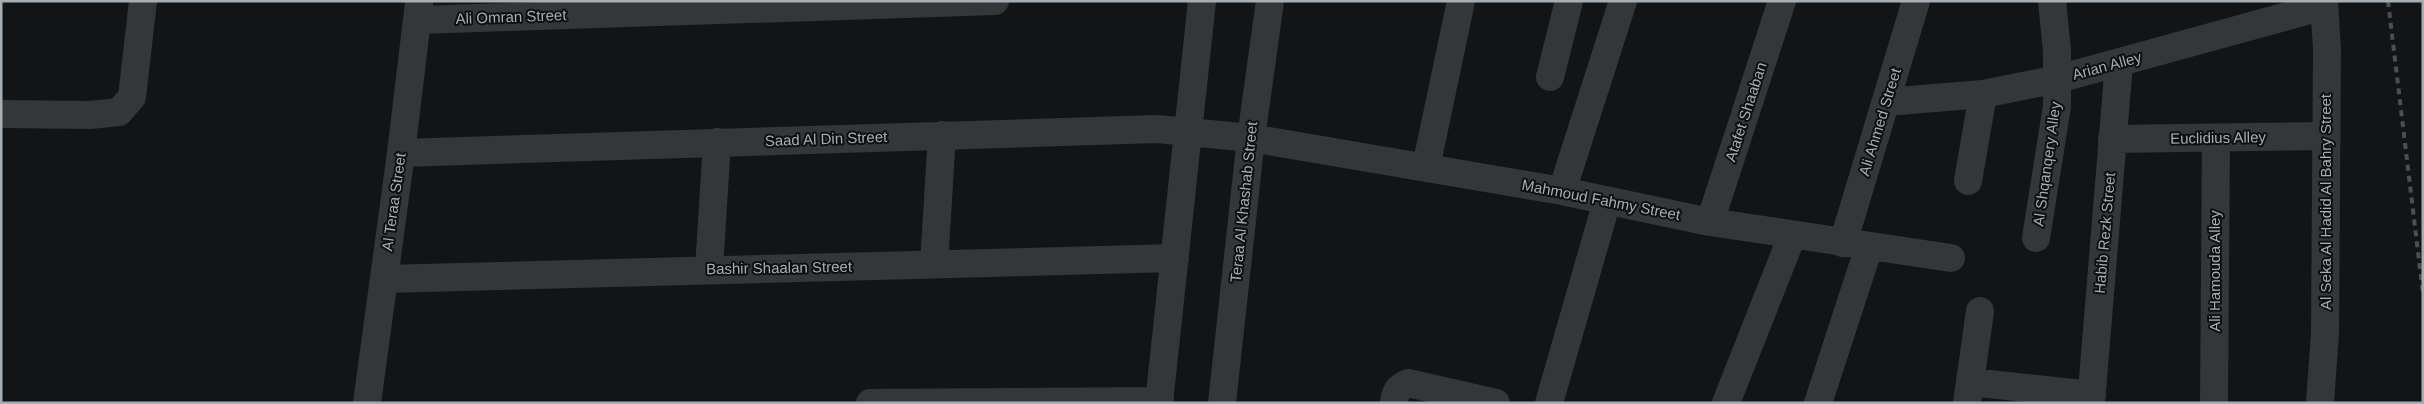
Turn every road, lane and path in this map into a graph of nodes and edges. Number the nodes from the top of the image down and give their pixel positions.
1 (143, 1) edge
2 (995, 1) edge
3 (1202, 1) edge
4 (1270, 1) edge
5 (1461, 1) edge
6 (1569, 1) edge
7 (1623, 1) edge
8 (1782, 1) edge
9 (1916, 1) edge
10 (2052, 1) edge
11 (2324, 3) edge
12 (750, 5) edge
13 (418, 10) edge
14 (2118, 62) junction
15 (1550, 77) dead end
16 (2058, 79) junction
17 (1983, 94) junction
18 (1886, 102) junction
19 (1, 114) edge
20 (1188, 131) junction
21 (942, 135) junction
22 (2324, 136) junction
23 (1251, 138) junction
24 (2216, 138) junction
25 (2112, 139) junction
26 (717, 142) junction
27 (401, 153) junction
28 (1426, 167) junction
29 (1968, 181) dead end
30 (1562, 192) junction
31 (1607, 201) junction
32 (1710, 222) junction
33 (1792, 236) junction
34 (2036, 238) dead end
35 (1856, 245) junction
36 (1175, 258) junction
37 (1951, 258) dead end
38 (934, 264) junction
39 (708, 269) junction
40 (384, 279) junction
41 (1980, 311) dead end
42 (1969, 393) edge
43 (1397, 394) edge
44 (2091, 399) edge
45 (1160, 402) edge
46 (367, 403) edge
47 (870, 403) edge
48 (1222, 403) edge
49 (1496, 403) edge
50 (1549, 403) edge
51 (1726, 403) edge
52 (1818, 403) edge
53 (2214, 403) edge
54 (2320, 403) edge

1 - 19 street
2 - 12 street, Ali Omran Street
3 - 20 street
4 - 23 street, Teraa Al Khashab Street
5 - 28 street
6 - 15 street
7 - 30 street
8 - 32 street, Atafet Shaaban
9 - 18 street, Ali Ahmed Street
10 - 16 street, Al Shqanqery Alley
11 - 14 street, Arian Alley
11 - 22 street, Al Seka Al Hadid Al Bahry Street
12 - 13 street, Ali Omran Street
13 - 27 street, Al Teraa Street
14 - 16 street, Arian Alley
14 - 25 street, Habib Rezk Street
16 - 17 street, Arian Alley
16 - 34 street, Al Shqanqery Alley
17 - 18 street, Arian Alley
17 - 29 street
18 - 35 street, Ali Ahmed Street
20 - 21 street, Saad Al Din Street
20 - 23 street, Saad Al Din Street
20 - 36 street
21 - 26 street, Saad Al Din Street
21 - 38 street
22 - 24 street, Euclidius Alley
22 - 54 street, Al Seka Al Hadid Al Bahry Street
23 - 28 street, Mahmoud Fahmy Street
23 - 48 street, Teraa Al Khashab Street
24 - 25 street, Euclidius Alley
24 - 53 street, Ali Hamouda Alley
25 - 44 street, Habib Rezk Street
26 - 27 street, Saad Al Din Street
26 - 39 street
27 - 40 street, Al Teraa Street
28 - 30 street, Mahmoud Fahmy Street
30 - 31 street, Mahmoud Fahmy Street
31 - 32 street, Mahmoud Fahmy Street
31 - 50 street
32 - 33 street, Mahmoud Fahmy Street
33 - 35 street, Mahmoud Fahmy Street
33 - 51 street
35 - 37 street, Mahmoud Fahmy Street
35 - 52 street, Ali Ahmed Street
36 - 38 street, Bashir Shaalan Street
36 - 45 street
38 - 39 street, Bashir Shaalan Street
39 - 40 street, Bashir Shaalan Street
40 - 46 street, Al Teraa Street
41 - 42 street
42 - 44 street
43 - 49 street
45 - 47 street

